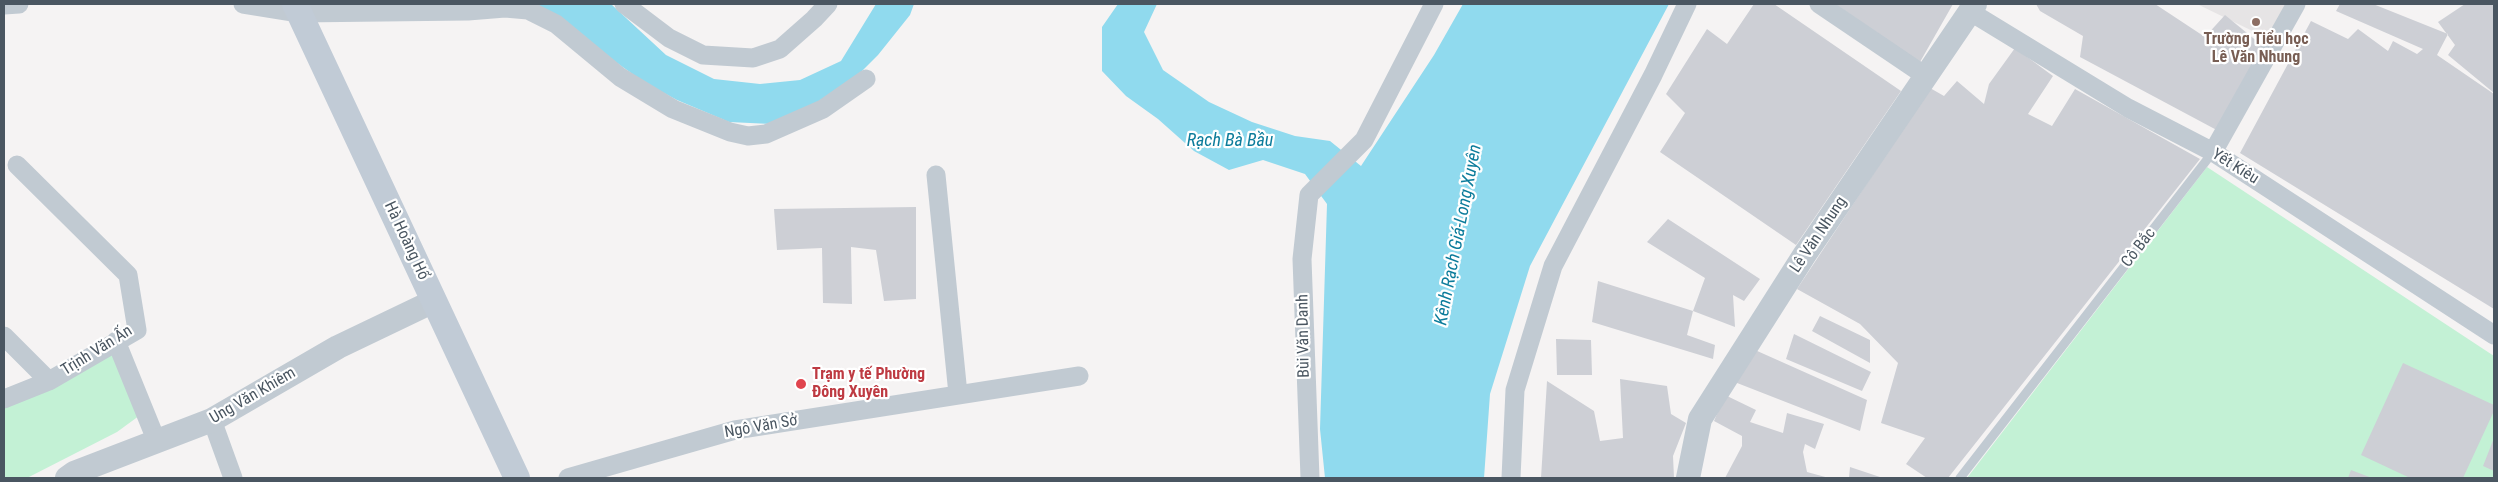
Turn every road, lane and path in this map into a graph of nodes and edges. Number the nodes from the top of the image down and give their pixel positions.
1 (18, 4) edge
2 (243, 4) edge
3 (624, 4) edge
4 (828, 4) edge
5 (1434, 4) edge
6 (1687, 4) edge
7 (1819, 4) edge
8 (2296, 4) edge
9 (4, 5) edge
10 (1972, 8) edge
11 (297, 9) edge
12 (1926, 77) junction
13 (866, 79) dead end
14 (2213, 152) junction
15 (17, 165) dead end
16 (936, 175) dead end
17 (434, 301) junction
18 (2494, 335) edge
19 (4, 336) edge
20 (116, 341) junction
21 (1079, 376) dead end
22 (48, 381) junction
23 (958, 394) junction
24 (4, 399) edge
25 (212, 420) junction
26 (157, 442) junction
27 (67, 478) edge
28 (233, 478) edge
29 (517, 478) edge
30 (568, 478) edge
31 (1310, 478) edge
32 (1511, 478) edge
33 (1688, 478) edge
34 (1960, 478) edge

1 - 9 street
2 - 11 street
3 - 4 street
5 - 31 street, Bùi Văn Danh
6 - 32 street
7 - 12 street
8 - 14 street, Cô Bắc
10 - 12 street, Lê Văn Nhung
10 - 14 street, Yết Kiêu
11 - 13 street
11 - 17 main road, Hà Hoàng Hổ
12 - 33 street, Lê Văn Nhung
14 - 18 street, Yết Kiêu
14 - 34 lane, Cô Bắc
15 - 20 street, Trịnh Văn Ấn
16 - 23 street
17 - 25 street, Ung Văn Khiêm
17 - 29 main road, Hà Hoàng Hổ
19 - 22 street
20 - 22 street, Trịnh Văn Ấn
20 - 26 street
21 - 23 street, Ngô Văn Sở
22 - 24 street, Trịnh Văn Ấn
23 - 30 street, Ngô Văn Sở
25 - 26 street, Ung Văn Khiêm
25 - 28 street
26 - 27 street, Ung Văn Khiêm

